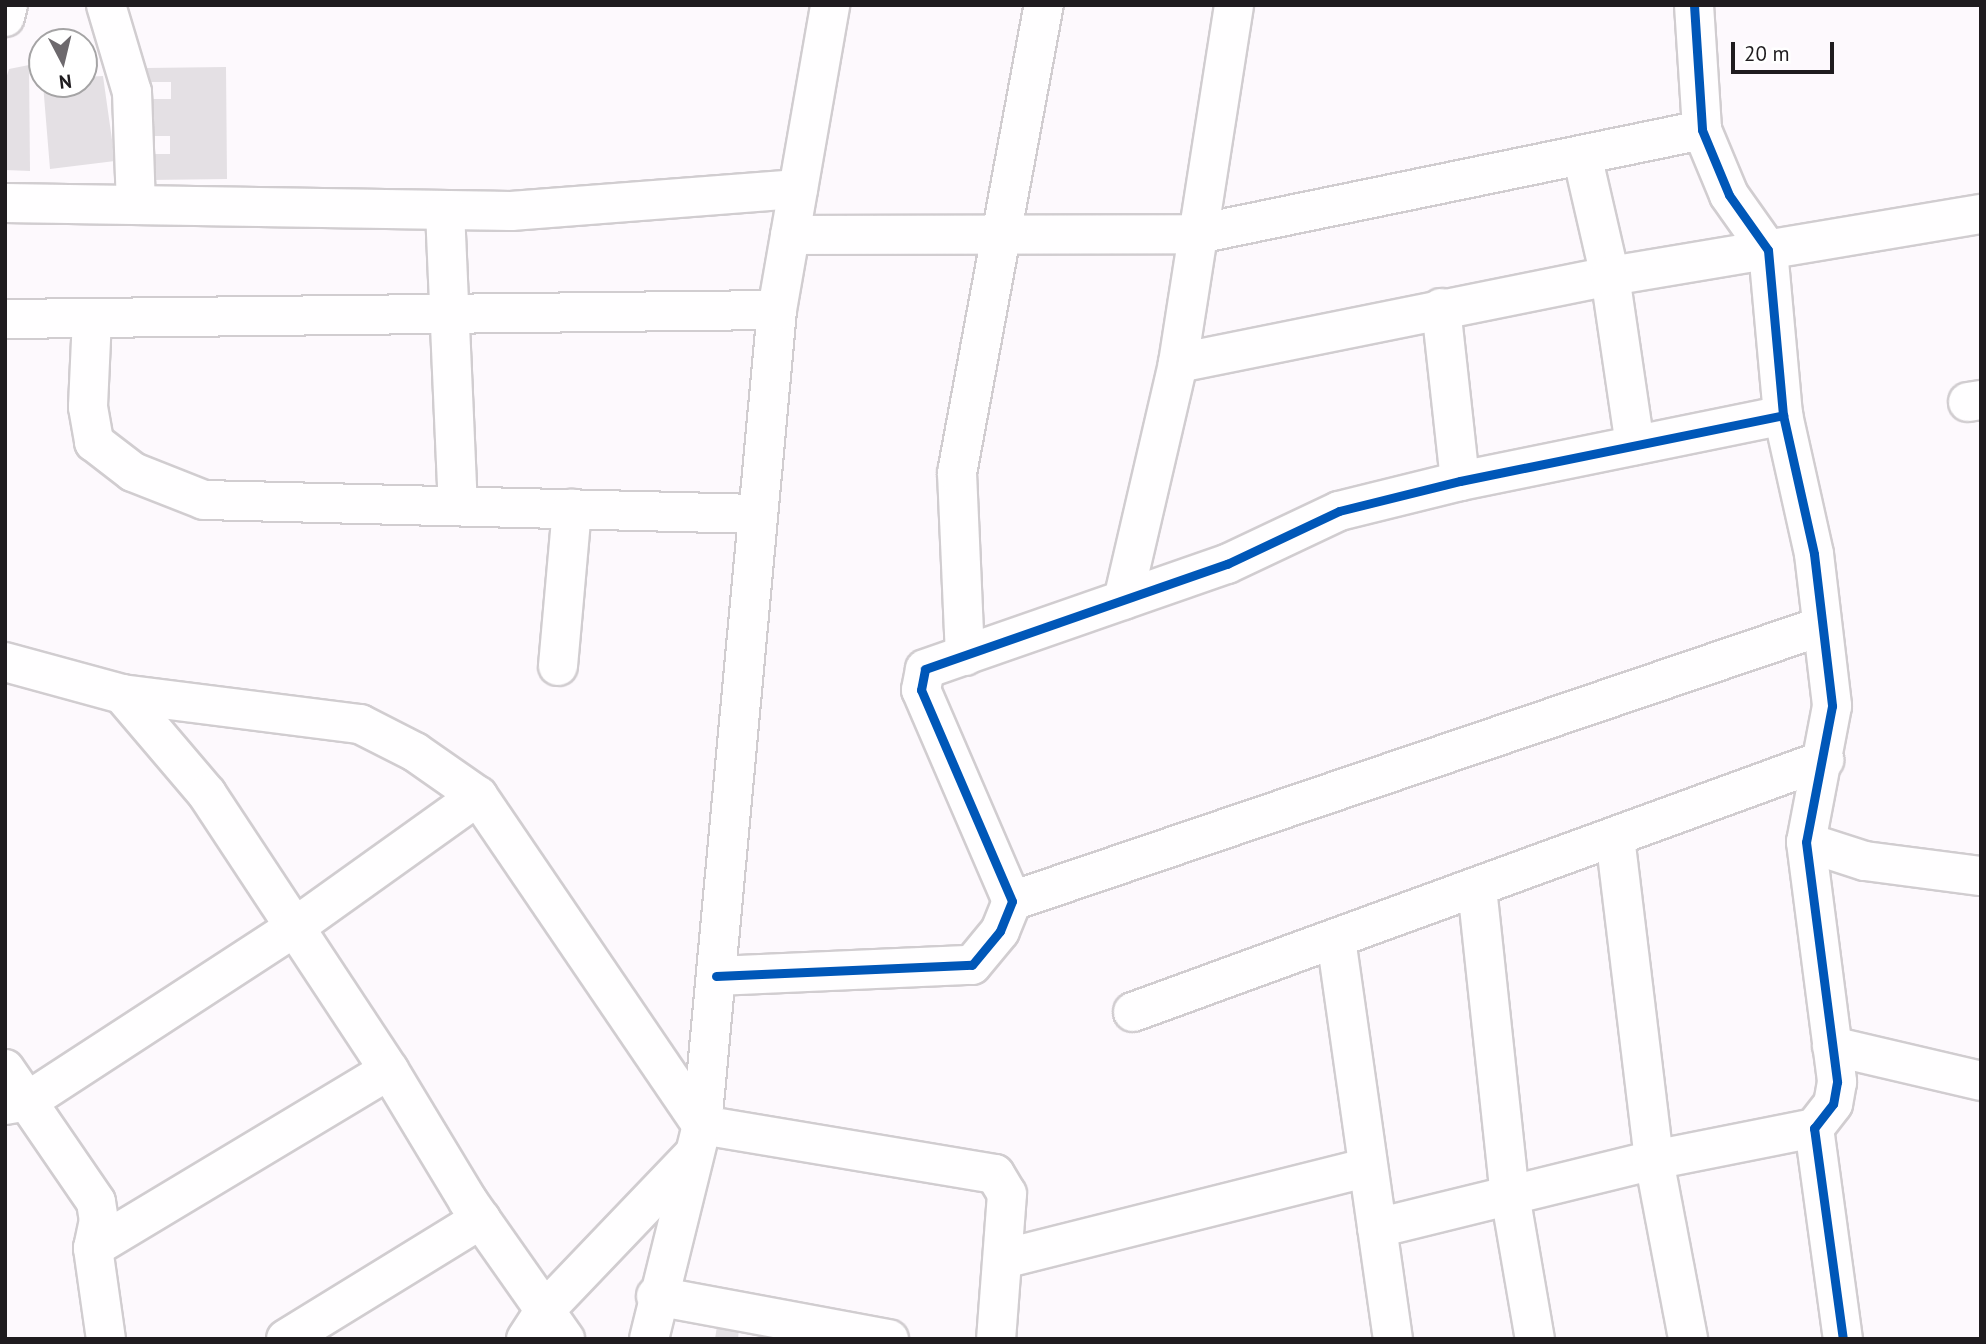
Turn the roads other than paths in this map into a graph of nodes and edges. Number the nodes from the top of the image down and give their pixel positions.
1 (8, 5) edge
2 (106, 5) edge
3 (830, 5) edge
4 (1044, 5) edge
5 (1234, 5) edge
6 (1694, 5) edge
7 (5, 18) edge
8 (1702, 130) junction
9 (1582, 155) junction
10 (798, 189) junction
11 (5, 203) edge
12 (136, 205) junction
13 (445, 211) junction
14 (1981, 214) edge
15 (1198, 234) junction
16 (790, 235) junction
17 (1002, 235) junction
18 (1768, 250) junction
19 (1610, 276) junction
20 (1441, 308) junction
21 (777, 310) junction
22 (447, 314) junction
23 (92, 318) junction
24 (5, 319) edge
25 (1178, 363) junction
26 (1783, 415) junction
27 (1635, 444) junction
28 (1460, 481) junction
29 (458, 506) junction
30 (572, 509) junction
31 (757, 514) junction
32 (1123, 600) junction
33 (1822, 626) junction
34 (965, 656) junction
35 (5, 662) edge
36 (558, 666) dead end
37 (122, 694) junction
38 (1824, 760) junction
39 (478, 796) junction
40 (1615, 837) junction
41 (1806, 842) junction
42 (1980, 875) edge
43 (1476, 888) junction
44 (1012, 901) junction
45 (295, 927) junction
46 (1336, 939) junction
47 (716, 976) junction
48 (1133, 1012) dead end
49 (1832, 1046) junction
50 (5, 1069) edge
51 (389, 1070) junction
52 (1981, 1081) edge
53 (17, 1103) edge
54 (1814, 1128) junction
55 (699, 1139) junction
56 (1654, 1160) junction
57 (1368, 1167) junction
58 (1510, 1195) junction
59 (481, 1219) junction
60 (1377, 1228) junction
61 (93, 1248) junction
62 (1003, 1259) junction
63 (656, 1296) junction
64 (545, 1329) edge
65 (106, 1339) edge
66 (286, 1339) edge
67 (649, 1339) edge
68 (889, 1339) edge
69 (996, 1339) edge
70 (1392, 1339) edge
71 (1535, 1339) edge
72 (1688, 1339) edge
73 (1843, 1339) edge

1 - 7 street
2 - 12 street
3 - 10 street
4 - 17 street
5 - 15 street
6 - 8 street
8 - 9 street
8 - 18 street
9 - 15 street
9 - 19 street
10 - 13 street
10 - 16 street
11 - 12 street
12 - 13 street
13 - 22 street
14 - 18 street
15 - 17 street
15 - 25 street
16 - 17 street
16 - 21 street
17 - 34 street
18 - 19 street
18 - 26 street
19 - 20 street
19 - 27 street
20 - 25 street
20 - 28 street
21 - 22 street
21 - 31 street
22 - 23 street
22 - 29 street
23 - 24 street
23 - 29 street
25 - 32 street
26 - 27 street
26 - 33 street
27 - 28 street
28 - 32 street
29 - 30 street
30 - 31 street
30 - 36 street
31 - 47 street
32 - 34 street
33 - 38 street
33 - 44 street
34 - 44 street
35 - 37 street
37 - 39 street
37 - 45 street
38 - 40 street
38 - 41 street
39 - 45 street
39 - 55 street
40 - 43 street
40 - 56 street
41 - 42 street
41 - 49 street
43 - 46 street
43 - 58 street
44 - 47 street
45 - 51 street
45 - 53 street
46 - 48 street
46 - 57 street
47 - 55 street
49 - 52 street
49 - 54 street
50 - 53 street
51 - 59 street
51 - 61 street
53 - 61 street
54 - 56 street
54 - 73 street
55 - 62 street
55 - 63 street
55 - 64 street
56 - 58 street
56 - 72 street
57 - 60 street
57 - 62 street
58 - 60 street
58 - 71 street
59 - 64 street
59 - 66 street
60 - 70 street
61 - 65 street
62 - 69 street
63 - 67 street
63 - 68 street

